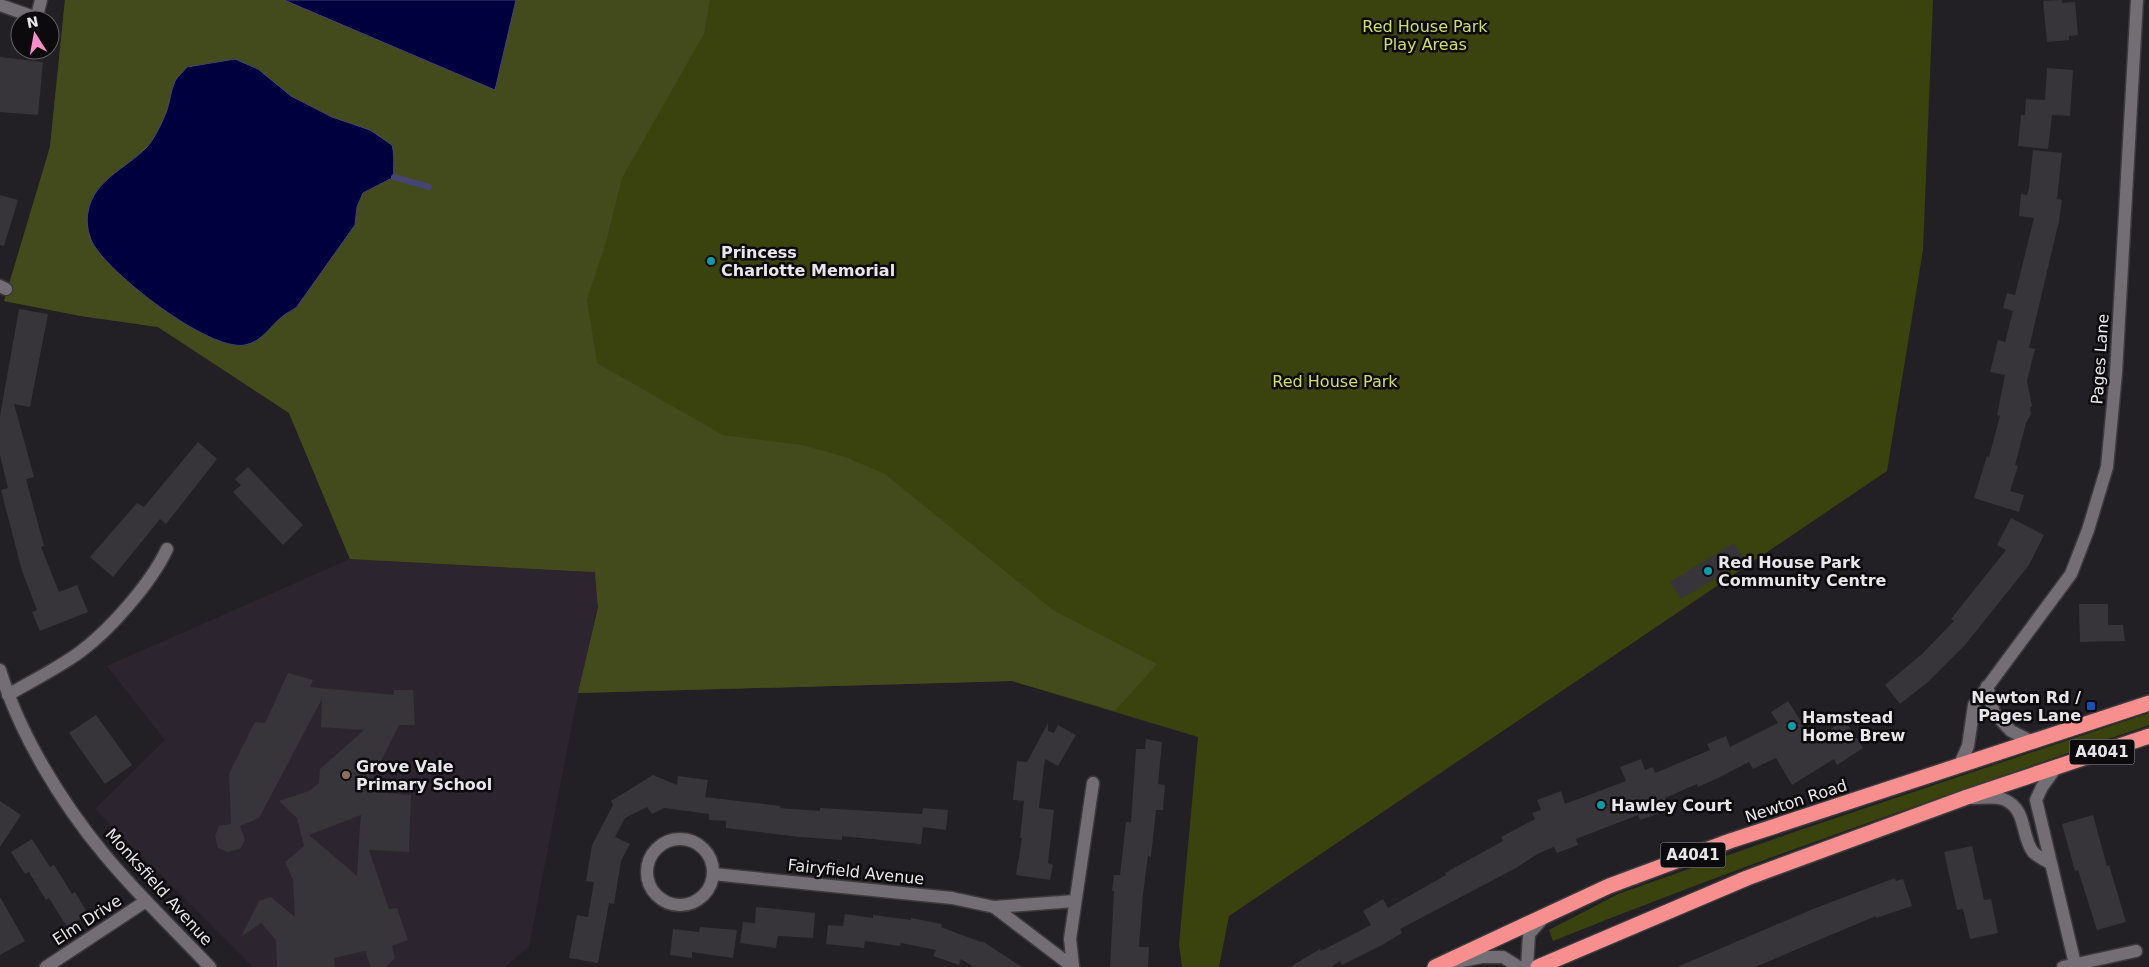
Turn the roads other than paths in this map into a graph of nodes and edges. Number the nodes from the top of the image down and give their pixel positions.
1 (2136, 0) edge
2 (0, 5) edge
3 (13, 10) edge
4 (167, 549) dead end
5 (0, 670) edge
6 (1987, 686) junction
7 (8, 696) junction
8 (2149, 703) edge
9 (2149, 736) edge
10 (2031, 741) junction
11 (1960, 764) junction
12 (2056, 768) junction
13 (1093, 783) dead end
14 (1967, 798) junction
15 (2050, 862) junction
16 (713, 874) junction
17 (146, 901) junction
18 (1075, 902) junction
19 (994, 907) junction
20 (1546, 914) junction
21 (2136, 951) dead end
22 (2075, 964) junction
23 (1437, 966) edge
24 (46, 967) edge
25 (210, 967) edge
26 (1073, 967) edge
27 (1518, 967) edge
28 (1527, 967) edge
29 (1538, 967) edge
30 (2063, 967) edge

1 - 6 street, Pages Lane
2 - 3 street
4 - 7 street
5 - 7 street, Monksfield Avenue
6 - 10 street
6 - 11 street, Pages Lane
7 - 17 street, Monksfield Avenue
8 - 10 highway, Newton Road / A4041
9 - 12 highway, A4041
10 - 11 highway, Newton Road / A4041
11 - 20 highway, Newton Road / A4041
12 - 14 highway, A4041
12 - 15 street
13 - 18 street, Fairyfield Avenue
14 - 15 street
14 - 29 highway, A4041
15 - 22 street
16 - 16 street
16 - 19 street, Fairyfield Avenue
17 - 24 street, Elm Drive
17 - 25 street, Monksfield Avenue
18 - 19 street, Fairyfield Avenue
18 - 26 street, Fairyfield Avenue
19 - 26 street, Fairyfield Avenue
20 - 23 highway, Newton Road / A4041
20 - 28 street
21 - 22 street
22 - 30 street
23 - 27 street

